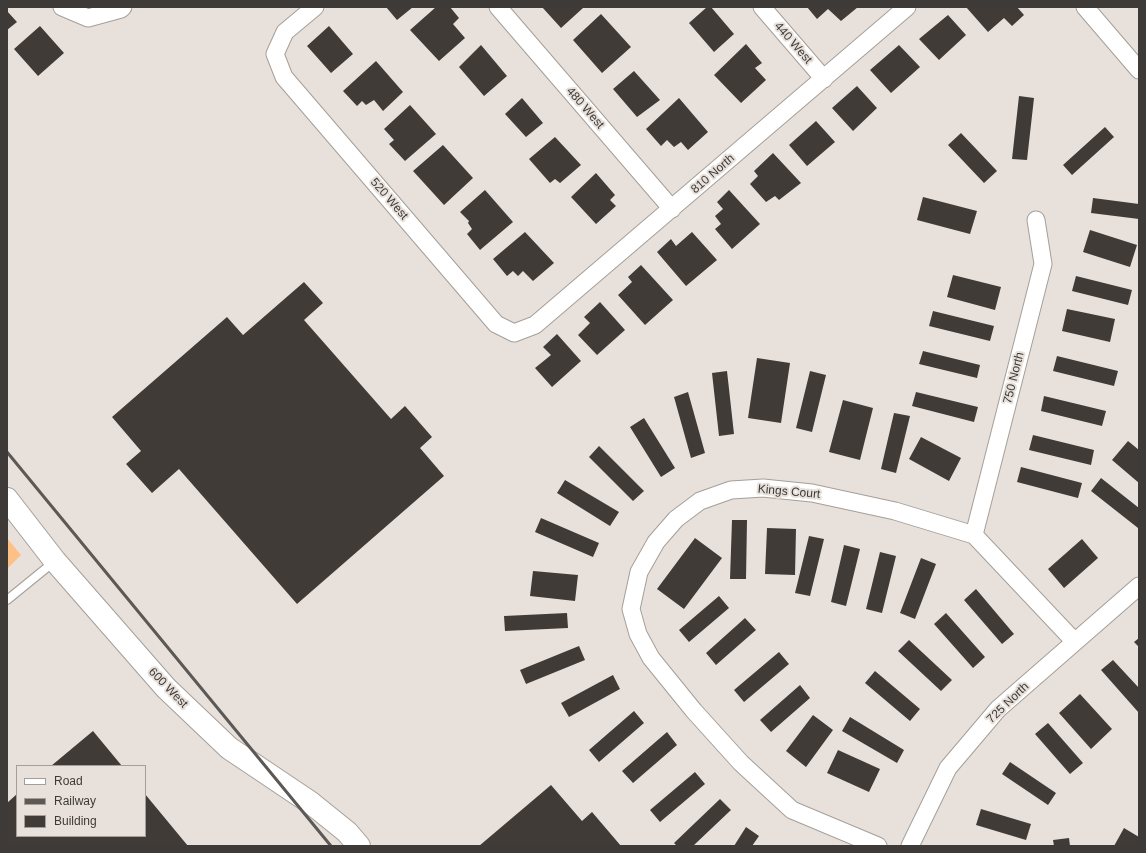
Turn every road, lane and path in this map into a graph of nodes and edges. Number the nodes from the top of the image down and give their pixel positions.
1 (62, 7) edge
2 (123, 7) edge
3 (316, 7) edge
4 (498, 7) edge
5 (762, 7) edge
6 (908, 7) edge
7 (1085, 7) edge
8 (1139, 70) edge
9 (824, 79) junction
10 (672, 209) junction
11 (1036, 220) dead end
12 (514, 333) joint
13 (7, 499) edge
14 (974, 535) junction
15 (56, 561) junction
16 (1139, 586) edge
17 (7, 600) edge
18 (1075, 642) junction
19 (359, 846) edge
20 (878, 846) edge
21 (910, 846) edge

1 - 2 street
3 - 12 street, 520 West
4 - 10 street, 480 West
5 - 9 street, 440 West
6 - 9 street, 810 North
7 - 8 street
9 - 10 street, 810 North
10 - 12 street, 810 North
11 - 14 street, 750 North
13 - 15 main road, 600 West
14 - 18 street, Kings Court
14 - 20 street, Kings Court
15 - 17 lane
15 - 19 main road, 600 West
16 - 18 street, 725 North
18 - 21 street, 725 North

